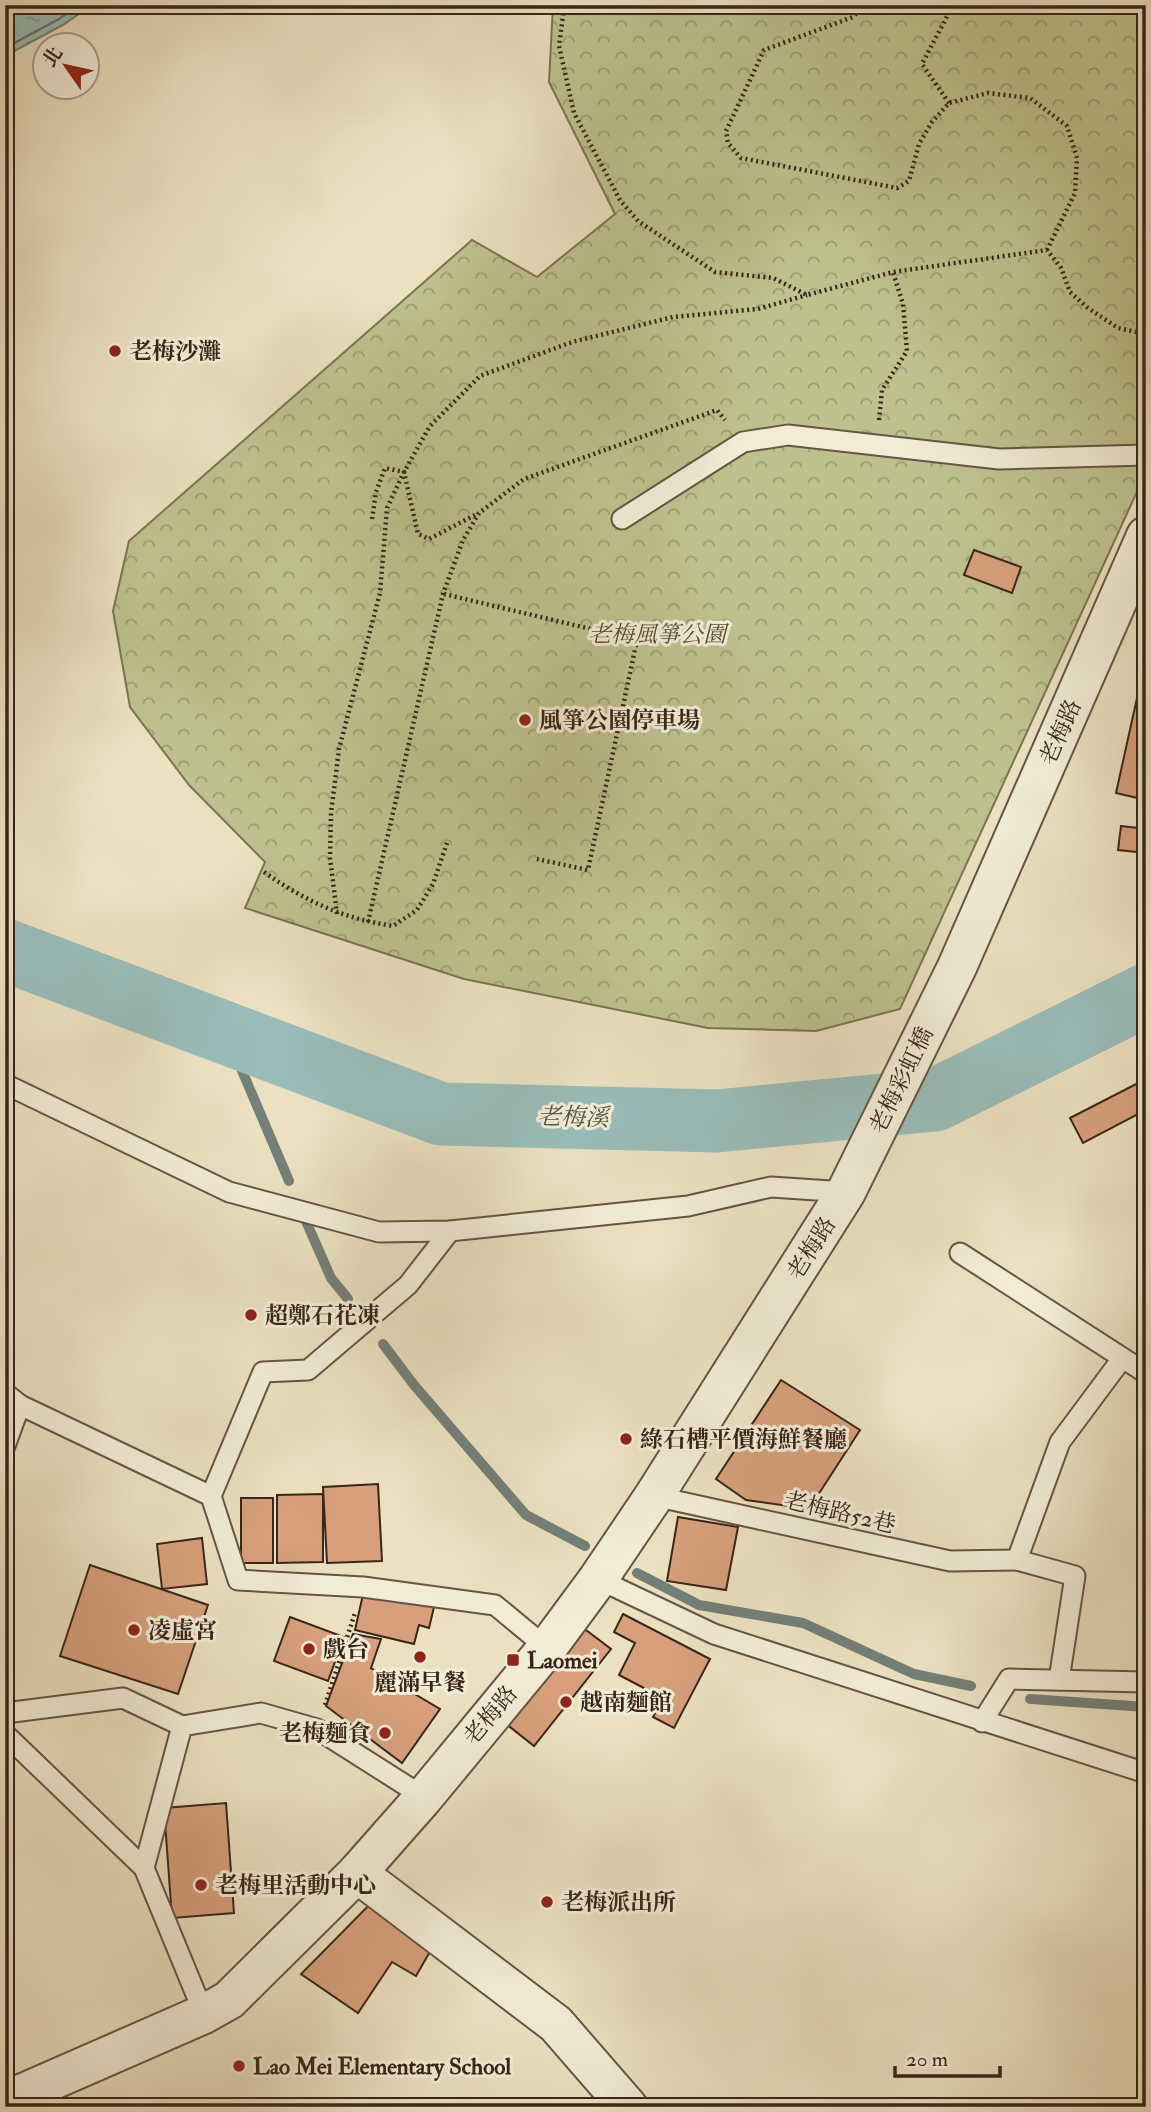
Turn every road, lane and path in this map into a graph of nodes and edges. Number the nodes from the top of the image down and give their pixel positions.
1 (863, 5) edge
2 (953, 5) edge
3 (564, 8) dead end
4 (949, 103) junction
5 (1046, 250) junction
6 (893, 272) junction
7 (807, 295) junction
8 (1146, 334) edge
9 (743, 442) junction
10 (876, 445) junction
11 (1146, 455) edge
12 (404, 472) junction
13 (479, 513) junction
14 (372, 519) dead end
15 (622, 519) dead end
16 (1146, 536) edge
17 (443, 594) junction
18 (448, 840) dead end
19 (537, 859) dead end
20 (264, 872) dead end
21 (337, 914) junction
22 (368, 922) junction
23 (957, 967) joint
24 (5, 1084) edge
25 (846, 1192) junction
26 (450, 1231) junction
27 (960, 1253) dead end
28 (1121, 1360) junction
29 (1146, 1373) edge
30 (13, 1399) edge
31 (5, 1446) edge
32 (211, 1496) junction
33 (654, 1496) junction
34 (1017, 1560) junction
35 (598, 1579) junction
36 (363, 1587) junction
37 (547, 1648) junction
38 (1059, 1680) junction
39 (1146, 1682) edge
40 (5, 1713) edge
41 (982, 1722) junction
42 (182, 1726) junction
43 (317, 1729) junction
44 (5, 1734) edge
45 (1146, 1773) edge
46 (424, 1797) junction
47 (144, 1868) junction
48 (357, 1873) junction
49 (204, 2014) junction
50 (5, 2101) edge
51 (628, 2107) edge

1 - 4 path
2 - 4 path
3 - 7 path
4 - 5 path
5 - 6 path
5 - 8 path
6 - 7 path
6 - 10 path
7 - 12 path
9 - 10 lane
9 - 13 path
9 - 15 lane
10 - 11 lane
12 - 13 path
12 - 14 path
12 - 21 path
13 - 17 path
16 - 23 street, 老梅路
17 - 19 path
17 - 22 path
18 - 22 path
20 - 21 path
21 - 22 path
23 - 25 street, 老梅彩虹橋
24 - 26 lane
25 - 26 lane
25 - 33 street, 老梅路
26 - 32 lane
27 - 28 lane
28 - 29 lane
28 - 34 lane
30 - 31 lane
30 - 32 lane
32 - 36 lane
33 - 34 lane, 老梅路52巷
33 - 35 street, 老梅路
34 - 38 lane, 老梅路52巷
35 - 37 street, 老梅路
35 - 41 lane
36 - 37 lane
36 - 43 path
37 - 46 street, 老梅路
38 - 39 lane
38 - 41 lane
40 - 42 lane
41 - 45 lane
42 - 43 lane
42 - 47 lane
43 - 46 lane
44 - 47 lane
46 - 48 street, 老梅路
47 - 49 lane
48 - 49 street, 老梅路
48 - 51 street
49 - 50 street, 老梅路

